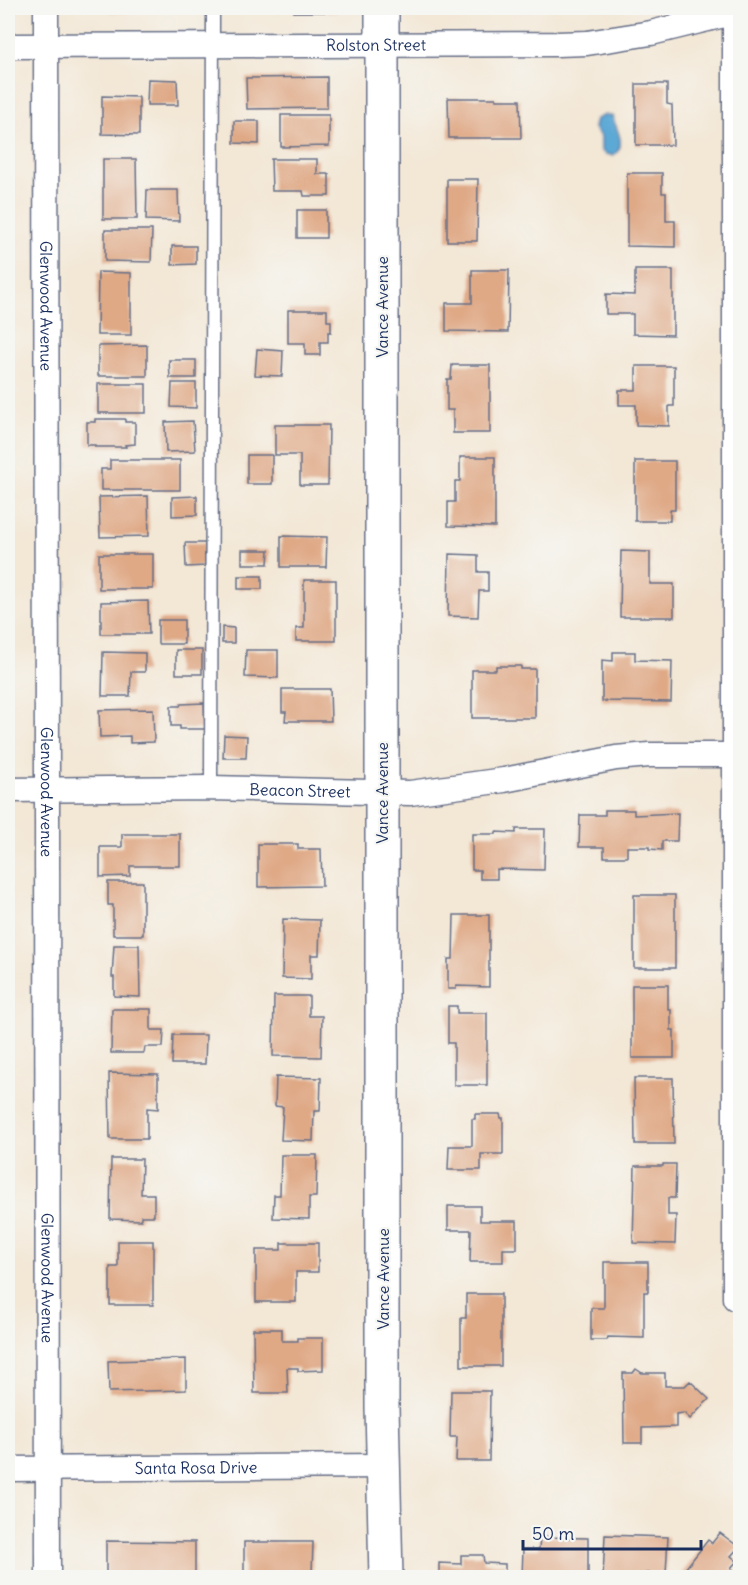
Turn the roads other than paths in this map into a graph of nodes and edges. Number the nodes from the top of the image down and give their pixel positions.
1 (46, 8) edge
2 (213, 8) edge
3 (382, 8) edge
4 (737, 10) edge
5 (382, 44) junction
6 (213, 45) junction
7 (8, 46) edge
8 (45, 46) junction
9 (737, 336) edge
10 (734, 755) junction
11 (211, 788) junction
12 (8, 790) edge
13 (46, 790) junction
14 (382, 794) junction
15 (735, 1298) dead end
16 (384, 1466) junction
17 (8, 1469) edge
18 (48, 1469) junction
19 (48, 1578) edge
20 (386, 1578) edge

1 - 8 street, Glenwood Avenue
2 - 6 lane
3 - 5 street, Vance Avenue
4 - 5 street, Rolston Street
4 - 9 street
5 - 6 street, Rolston Street
5 - 14 street, Vance Avenue
6 - 8 street, Rolston Street
6 - 11 lane
7 - 8 street, Rolston Street
8 - 13 street, Glenwood Avenue
9 - 10 street
10 - 14 street, Beacon Street
10 - 15 street
11 - 13 street, Beacon Street
11 - 14 street, Beacon Street
12 - 13 street, Beacon Street
13 - 18 street, Glenwood Avenue
14 - 16 street, Vance Avenue
16 - 18 street, Santa Rosa Drive
16 - 20 street, Vance Avenue
17 - 18 street, Santa Rosa Drive
18 - 19 street, Glenwood Avenue

